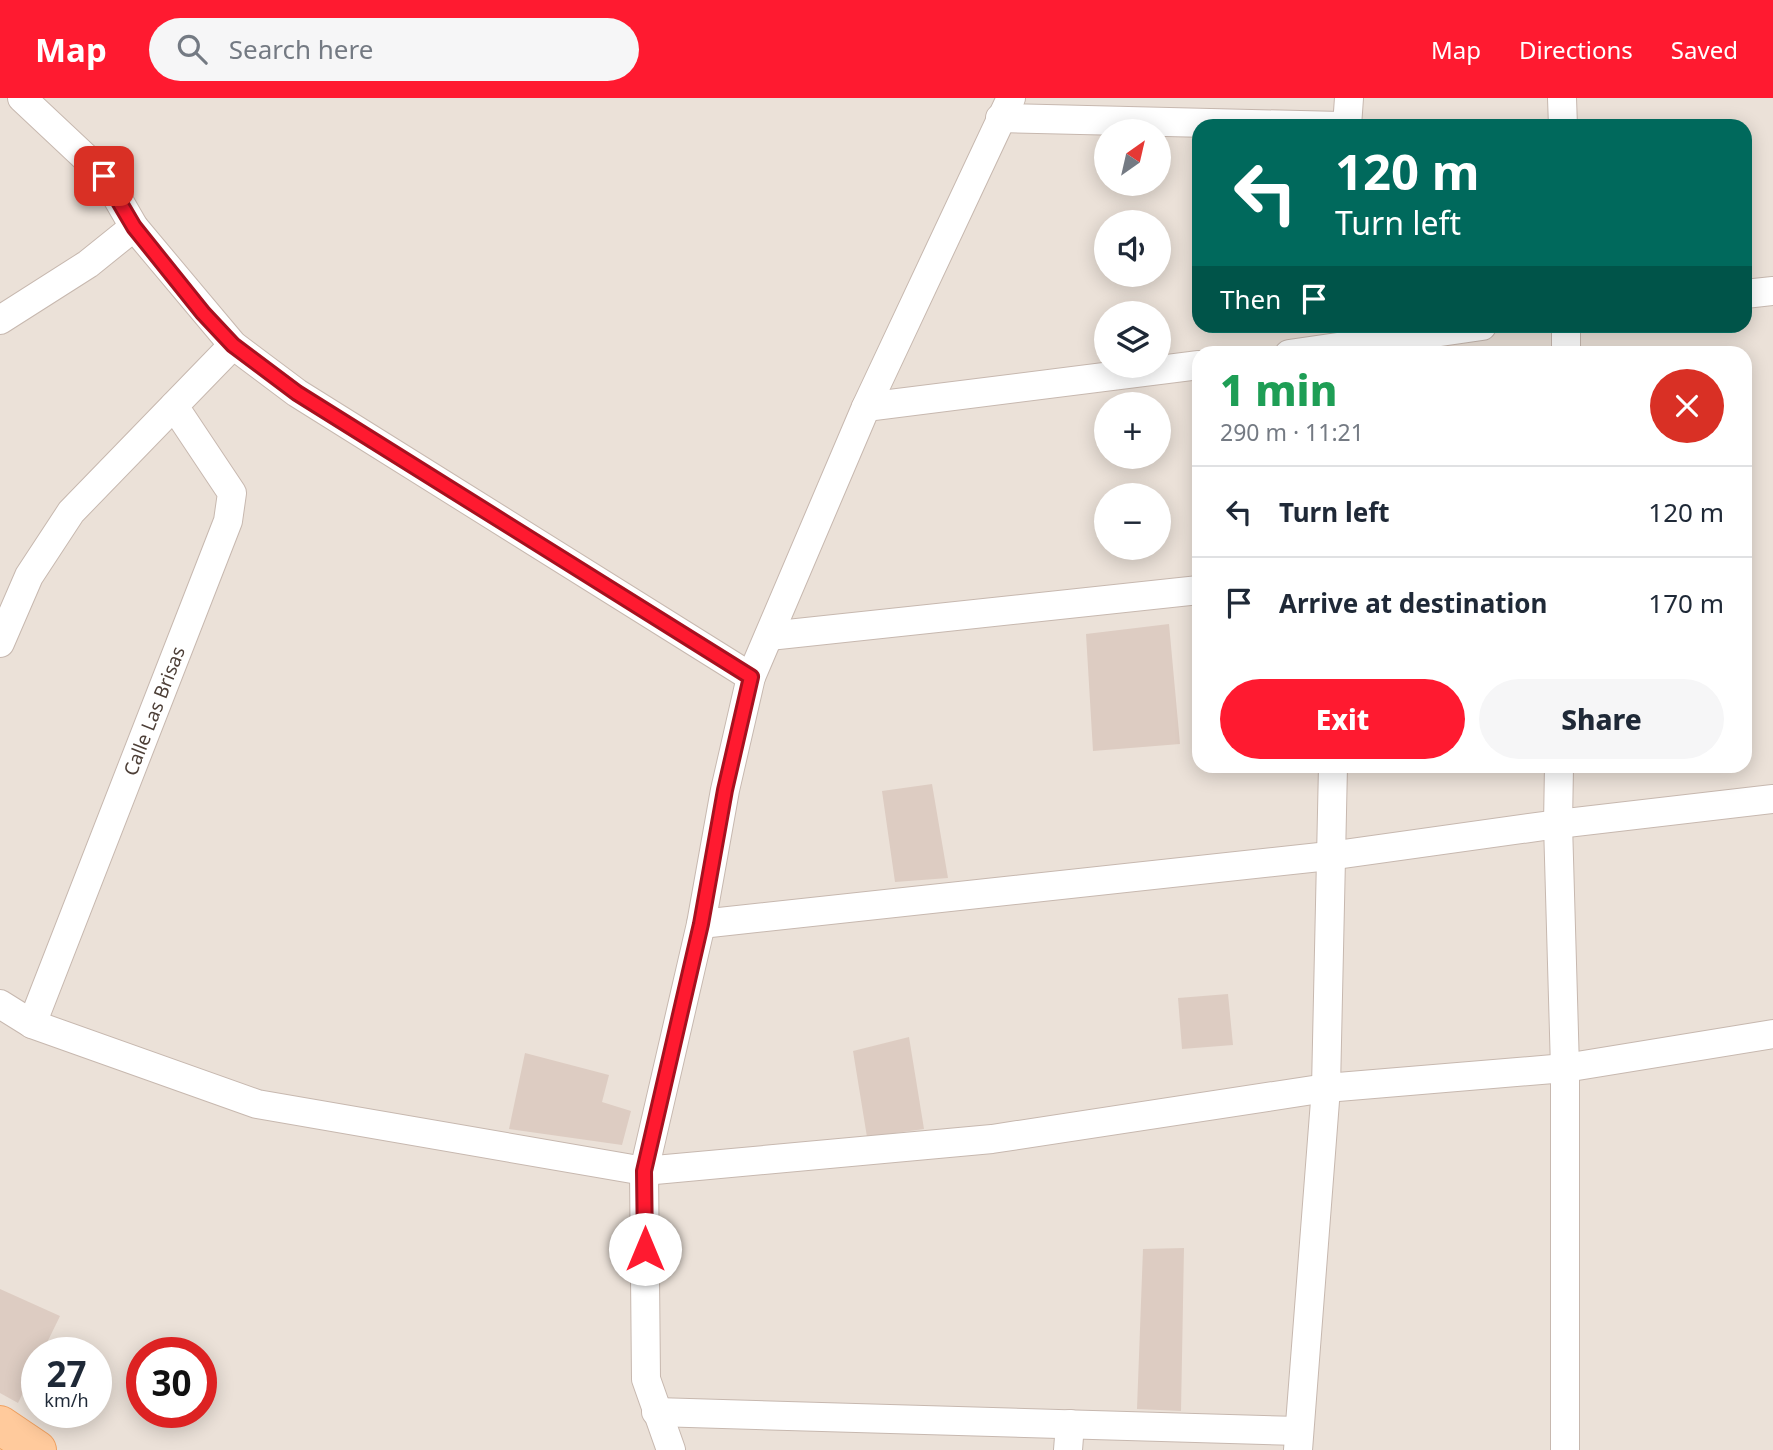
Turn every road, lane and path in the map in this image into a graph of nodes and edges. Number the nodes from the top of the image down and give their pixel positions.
1 (22, 98) edge
2 (1349, 98) edge
3 (1562, 98) edge
4 (1005, 108) edge
5 (1210, 119) edge
6 (1348, 119) edge
7 (1563, 119) edge
8 (134, 227) junction
9 (1773, 291) edge
10 (1752, 293) edge
11 (0, 320) edge
12 (1422, 333) edge
13 (1345, 342) edge
14 (233, 345) junction
15 (1326, 346) edge
16 (1192, 366) edge
17 (174, 406) junction
18 (866, 407) junction
19 (1192, 591) edge
20 (769, 636) junction
21 (0, 643) edge
22 (751, 677) junction
23 (1333, 773) edge
24 (1559, 773) edge
25 (1773, 799) edge
26 (1558, 824) junction
27 (1329, 856) junction
28 (701, 924) junction
29 (0, 1003) edge
30 (32, 1024) junction
31 (1773, 1034) edge
32 (1565, 1068) junction
33 (1326, 1088) junction
34 (644, 1171) junction
35 (656, 1412) junction
36 (0, 1425) edge
37 (1069, 1437) edge
38 (1298, 1440) edge
39 (37, 1450) edge
40 (671, 1450) edge
41 (1565, 1450) edge

1 - 8 street
2 - 6 street
3 - 7 street
4 - 5 street
4 - 18 street
8 - 11 street
8 - 14 street
9 - 10 street
12 - 13 street
13 - 15 street
14 - 17 street
14 - 22 street
16 - 18 street
17 - 21 street
17 - 30 street, Calle Las Brisas
18 - 20 street
19 - 20 street
20 - 22 street
22 - 28 street
23 - 27 street
24 - 26 street
25 - 26 street
26 - 27 street
26 - 32 street
27 - 28 street
27 - 33 street
28 - 34 street
29 - 30 street
30 - 34 street
31 - 32 street
32 - 33 street
32 - 41 street
33 - 34 street
33 - 38 street
34 - 35 street
35 - 37 street
35 - 40 street
36 - 39 main road
37 - 38 street

